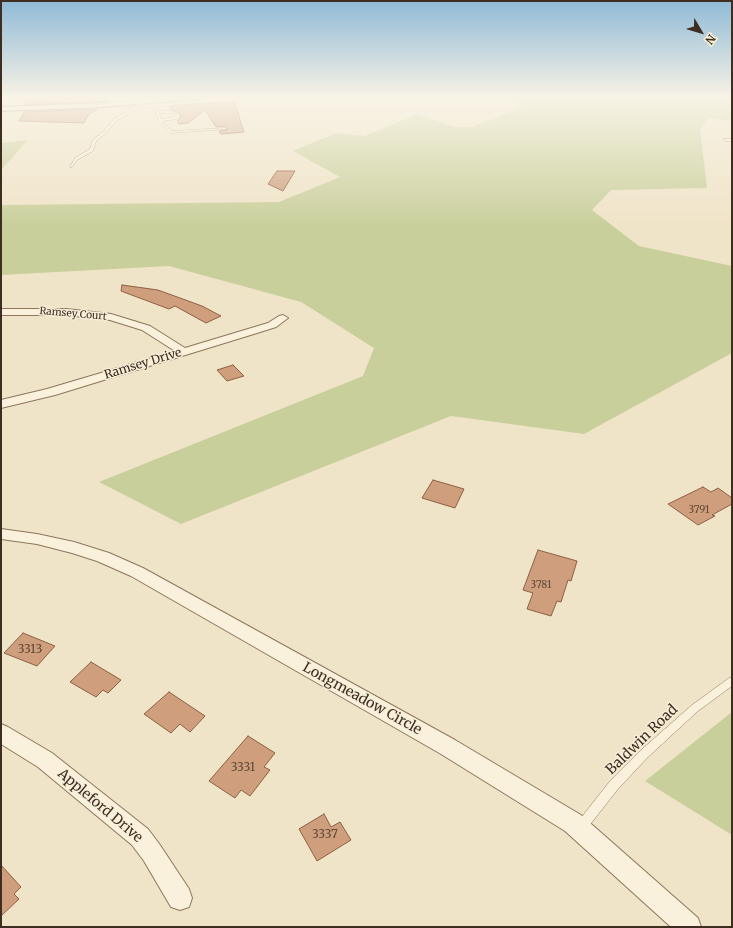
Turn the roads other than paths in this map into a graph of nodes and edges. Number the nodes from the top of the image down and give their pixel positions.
1 (95, 140) edge
2 (71, 166) dead end
3 (1, 312) edge
4 (283, 318) dead end
5 (184, 352) junction
6 (1, 404) edge
7 (1, 534) edge
8 (732, 681) edge
9 (1, 733) edge
10 (580, 828) junction
11 (180, 898) dead end
12 (689, 927) edge

1 - 2 lane
3 - 5 street, Ramsey Court
4 - 5 street, Ramsey Drive
5 - 6 street, Ramsey Drive
7 - 10 street, Longmeadow Circle
8 - 10 lane, Baldwin Road
9 - 11 street, Appleford Drive
10 - 12 street, Longmeadow Circle

